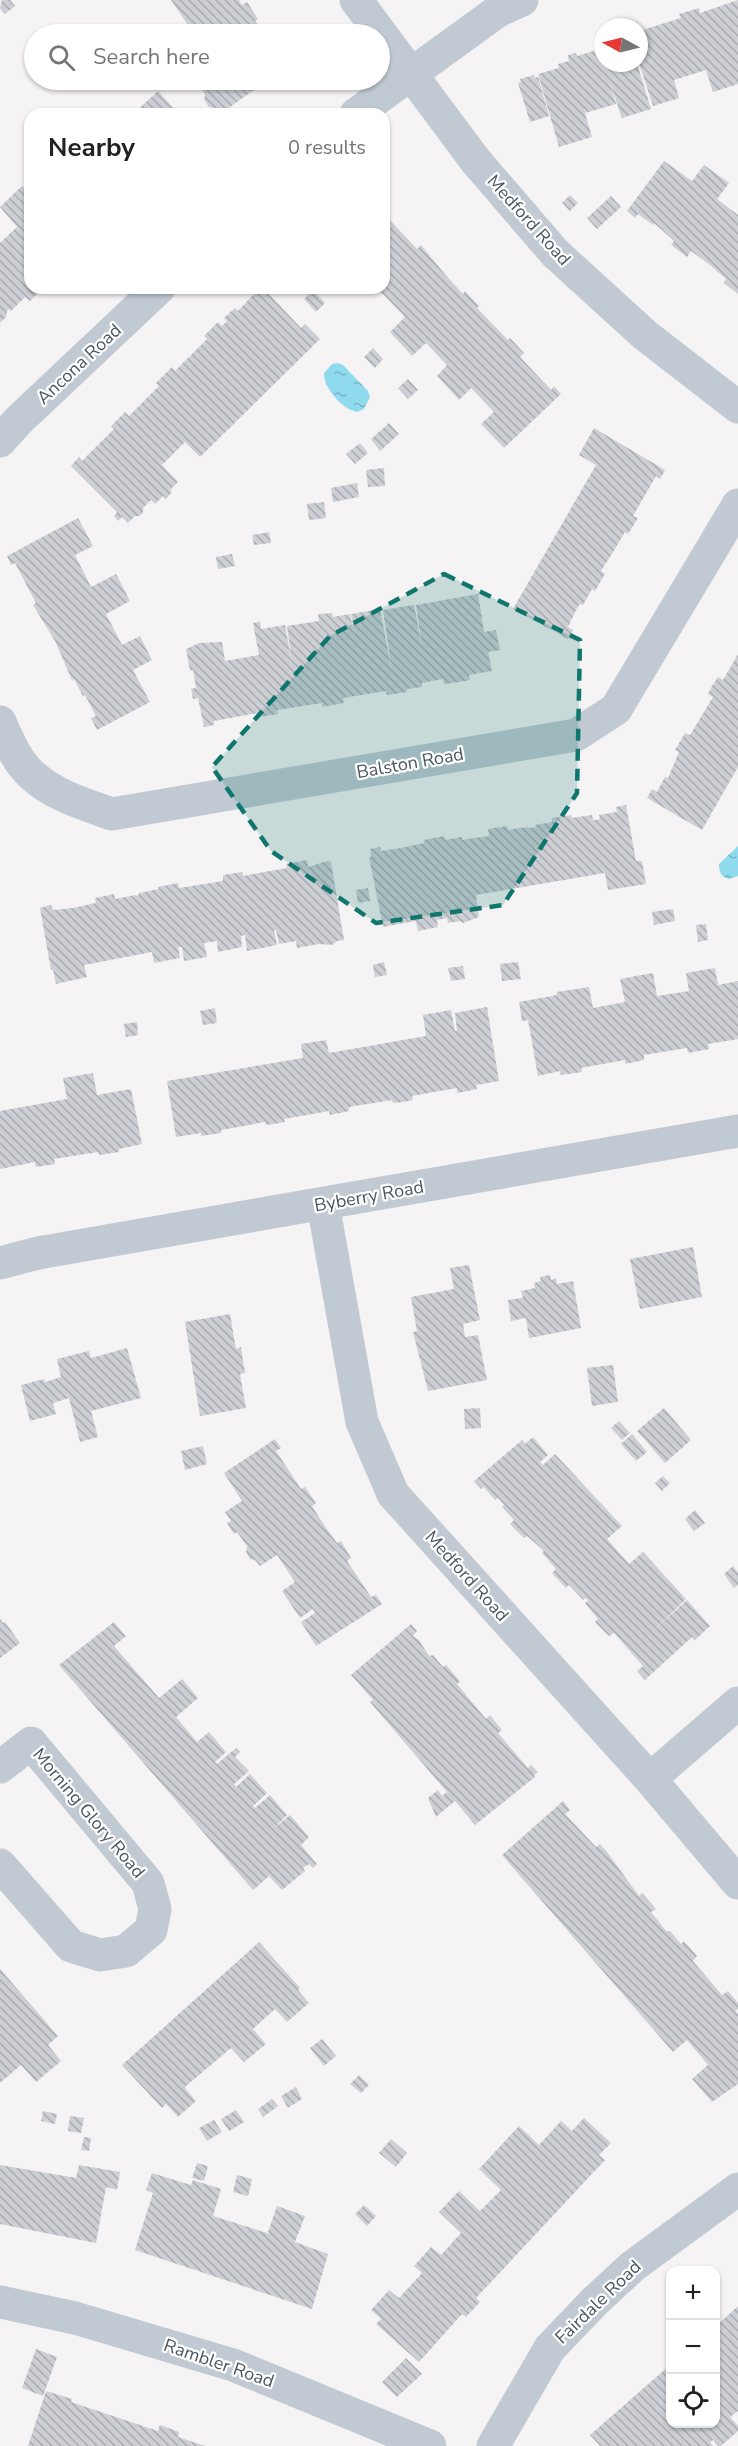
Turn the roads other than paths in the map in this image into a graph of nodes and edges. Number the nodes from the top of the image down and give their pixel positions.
1 (356, 0) edge
2 (522, 0) edge
3 (373, 24) edge
4 (390, 47) edge
5 (409, 74) junction
6 (390, 88) edge
7 (388, 90) edge
8 (364, 108) edge
9 (153, 294) edge
10 (738, 407) edge
11 (0, 441) edge
12 (738, 505) edge
13 (0, 722) edge
14 (738, 1131) edge
15 (322, 1204) junction
16 (0, 1263) edge
17 (738, 1703) edge
18 (0, 1767) edge
19 (650, 1779) junction
20 (0, 1864) edge
21 (738, 1883) edge
22 (738, 2190) edge
23 (0, 2302) edge
24 (430, 2446) edge
25 (494, 2446) edge

1 - 3 street, Medford Road
2 - 5 street
4 - 5 street, Medford Road
5 - 6 street
5 - 10 street, Medford Road
7 - 8 street
9 - 11 street, Ancona Road
12 - 13 street, Balston Road
14 - 15 street, Byberry Road
15 - 16 street, Byberry Road
15 - 19 street, Medford Road
17 - 19 street
18 - 20 street, Morning Glory Road
19 - 21 street, Medford Road
22 - 25 street, Fairdale Road
23 - 24 street, Rambler Road

